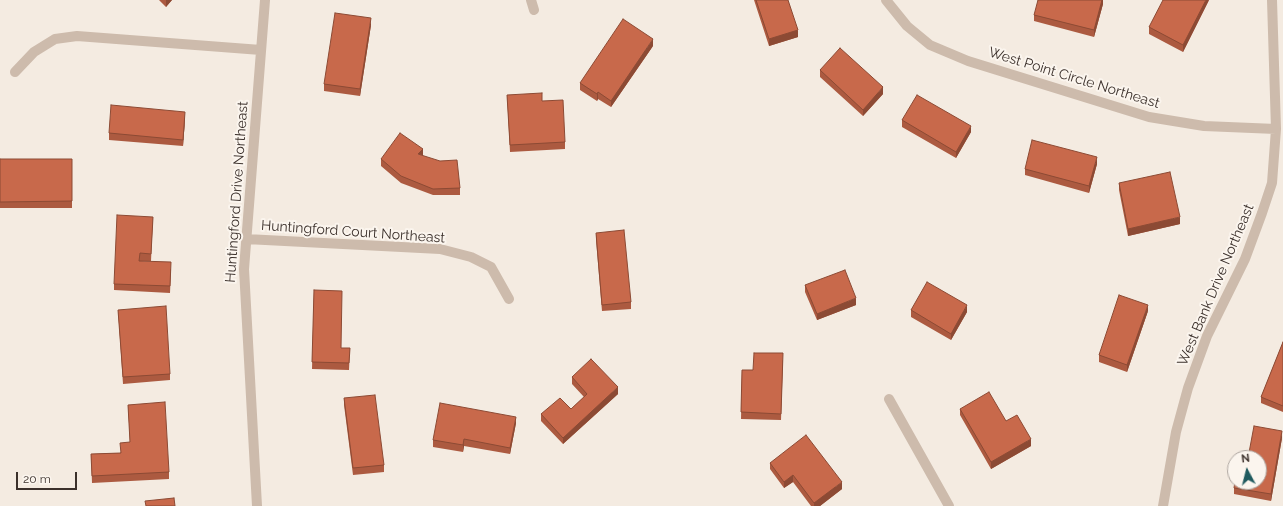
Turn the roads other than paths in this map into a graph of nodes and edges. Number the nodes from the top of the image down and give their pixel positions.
1 (265, 0) edge
2 (531, 0) edge
3 (886, 0) edge
4 (1272, 0) edge
5 (534, 10) dead end
6 (261, 50) junction
7 (15, 72) dead end
8 (1276, 129) junction
9 (246, 239) junction
10 (508, 299) dead end
11 (889, 399) dead end
12 (257, 506) edge
13 (949, 506) edge
14 (1163, 506) edge

1 - 6 street, Huntingford Drive Northeast
2 - 5 street
3 - 8 street, West Point Circle Northeast
4 - 8 street, West Bank Drive Northeast
6 - 7 street
6 - 9 street, Huntingford Drive Northeast
8 - 14 street, West Bank Drive Northeast
9 - 10 street, Huntingford Court Northeast
9 - 12 street, Huntingford Drive Northeast
11 - 13 street

